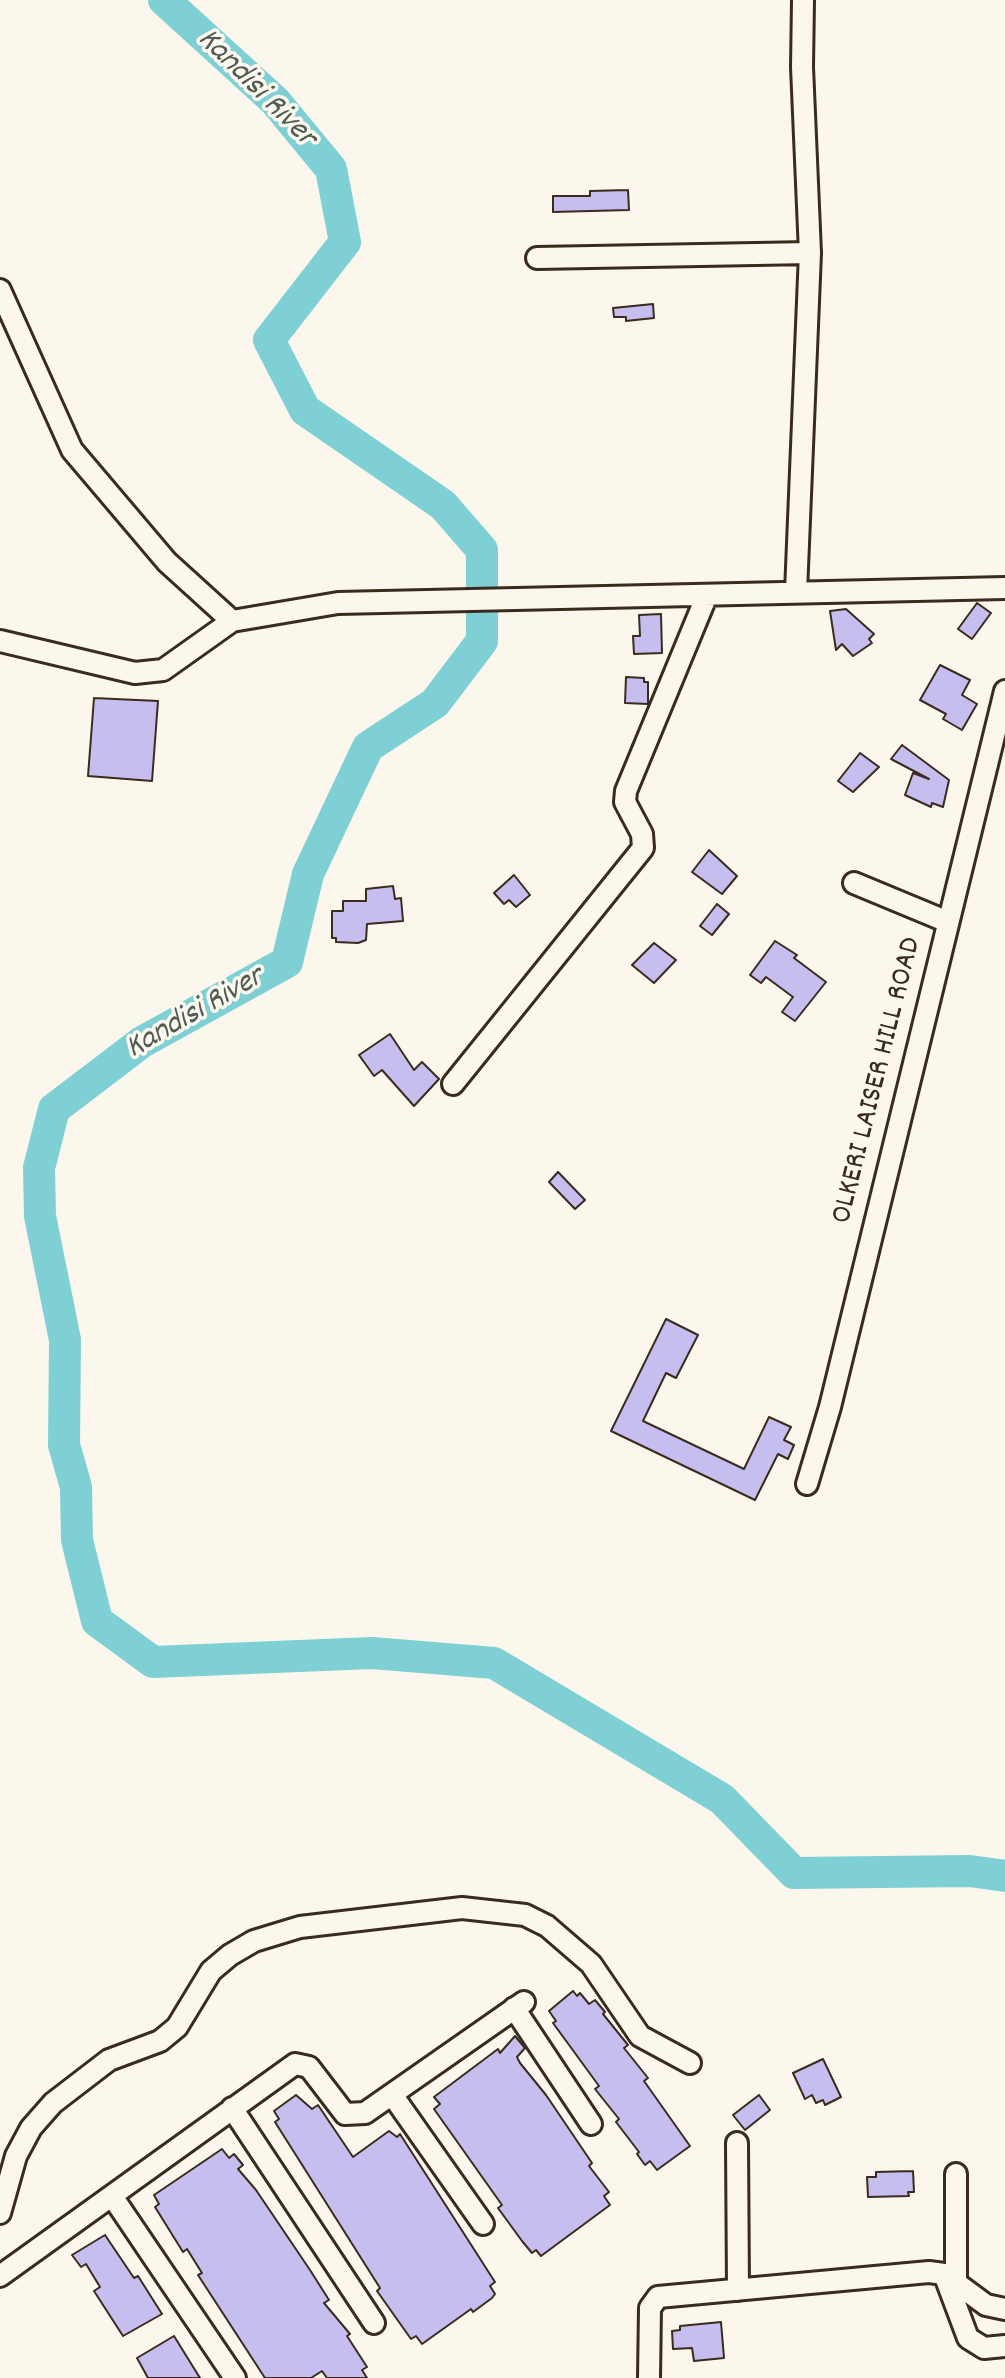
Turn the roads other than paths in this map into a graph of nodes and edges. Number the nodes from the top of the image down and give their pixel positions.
1 (803, 0) edge
2 (810, 253) junction
3 (537, 258) dead end
4 (0, 290) edge
5 (1005, 588) edge
6 (796, 592) junction
7 (707, 595) junction
8 (232, 621) junction
9 (0, 641) edge
10 (1005, 691) edge
11 (854, 883) dead end
12 (948, 922) junction
13 (453, 1084) dead end
14 (807, 1484) dead end
15 (690, 2063) dead end
16 (393, 2096) junction
17 (232, 2108) junction
18 (591, 2124) dead end
19 (737, 2143) dead end
20 (956, 2174) dead end
21 (112, 2196) junction
22 (0, 2213) edge
23 (483, 2224) dead end
24 (0, 2276) edge
25 (950, 2277) junction
26 (738, 2290) junction
27 (1005, 2309) edge
28 (374, 2323) dead end
29 (1005, 2346) edge
30 (235, 2378) edge
31 (649, 2378) edge

1 - 2 street
2 - 3 street
2 - 6 street
4 - 8 street
5 - 6 street
6 - 7 street
7 - 8 street
7 - 13 street
8 - 9 street
10 - 12 street, OLKERI LAISER HILL ROAD
11 - 12 street
12 - 14 street, OLKERI LAISER HILL ROAD
15 - 22 street
16 - 17 street
16 - 18 street
16 - 23 street
17 - 21 street
17 - 28 street
19 - 26 street
20 - 25 street
21 - 24 street
21 - 30 street
25 - 26 street
25 - 27 street
25 - 29 street
26 - 31 street

